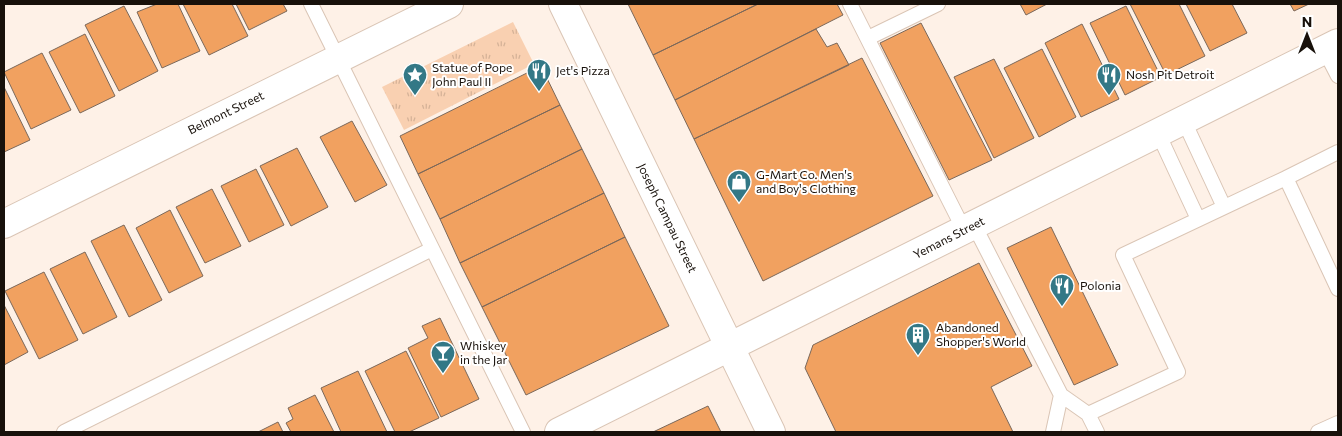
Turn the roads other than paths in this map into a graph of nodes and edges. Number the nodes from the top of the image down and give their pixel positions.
1 (311, 4) edge
2 (449, 4) edge
3 (562, 4) edge
4 (850, 4) edge
5 (938, 4) edge
6 (868, 38) junction
7 (1331, 46) edge
8 (337, 58) junction
9 (1338, 76) edge
10 (1184, 121) junction
11 (1158, 133) junction
12 (1338, 152) edge
13 (1286, 178) junction
14 (1224, 207) junction
15 (1198, 219) junction
16 (4, 224) edge
17 (969, 228) junction
18 (432, 250) junction
19 (1338, 289) edge
20 (730, 347) junction
21 (1061, 395) junction
22 (1088, 414) junction
23 (1338, 423) edge
24 (64, 432) edge
25 (523, 432) edge
26 (559, 432) edge
27 (771, 432) edge
28 (1054, 432) edge
29 (1096, 432) edge
30 (1318, 432) edge

1 - 8 lane
2 - 8 street, Belmont Street
3 - 20 street, Joseph Campau Street
4 - 6 lane
5 - 6 lane
6 - 17 lane
7 - 9 lane
7 - 10 street, Yemans Street
8 - 16 street, Belmont Street
8 - 18 lane
10 - 11 street, Yemans Street
10 - 14 lane
11 - 15 lane
11 - 17 street, Yemans Street
12 - 13 lane
13 - 14 lane
13 - 19 lane
14 - 15 lane
15 - 22 lane
17 - 20 street, Yemans Street
17 - 21 lane
18 - 24 lane
18 - 25 lane
20 - 26 street, Yemans Street
20 - 27 street, Joseph Campau Street
21 - 22 lane
21 - 28 lane
22 - 29 lane
23 - 30 lane

